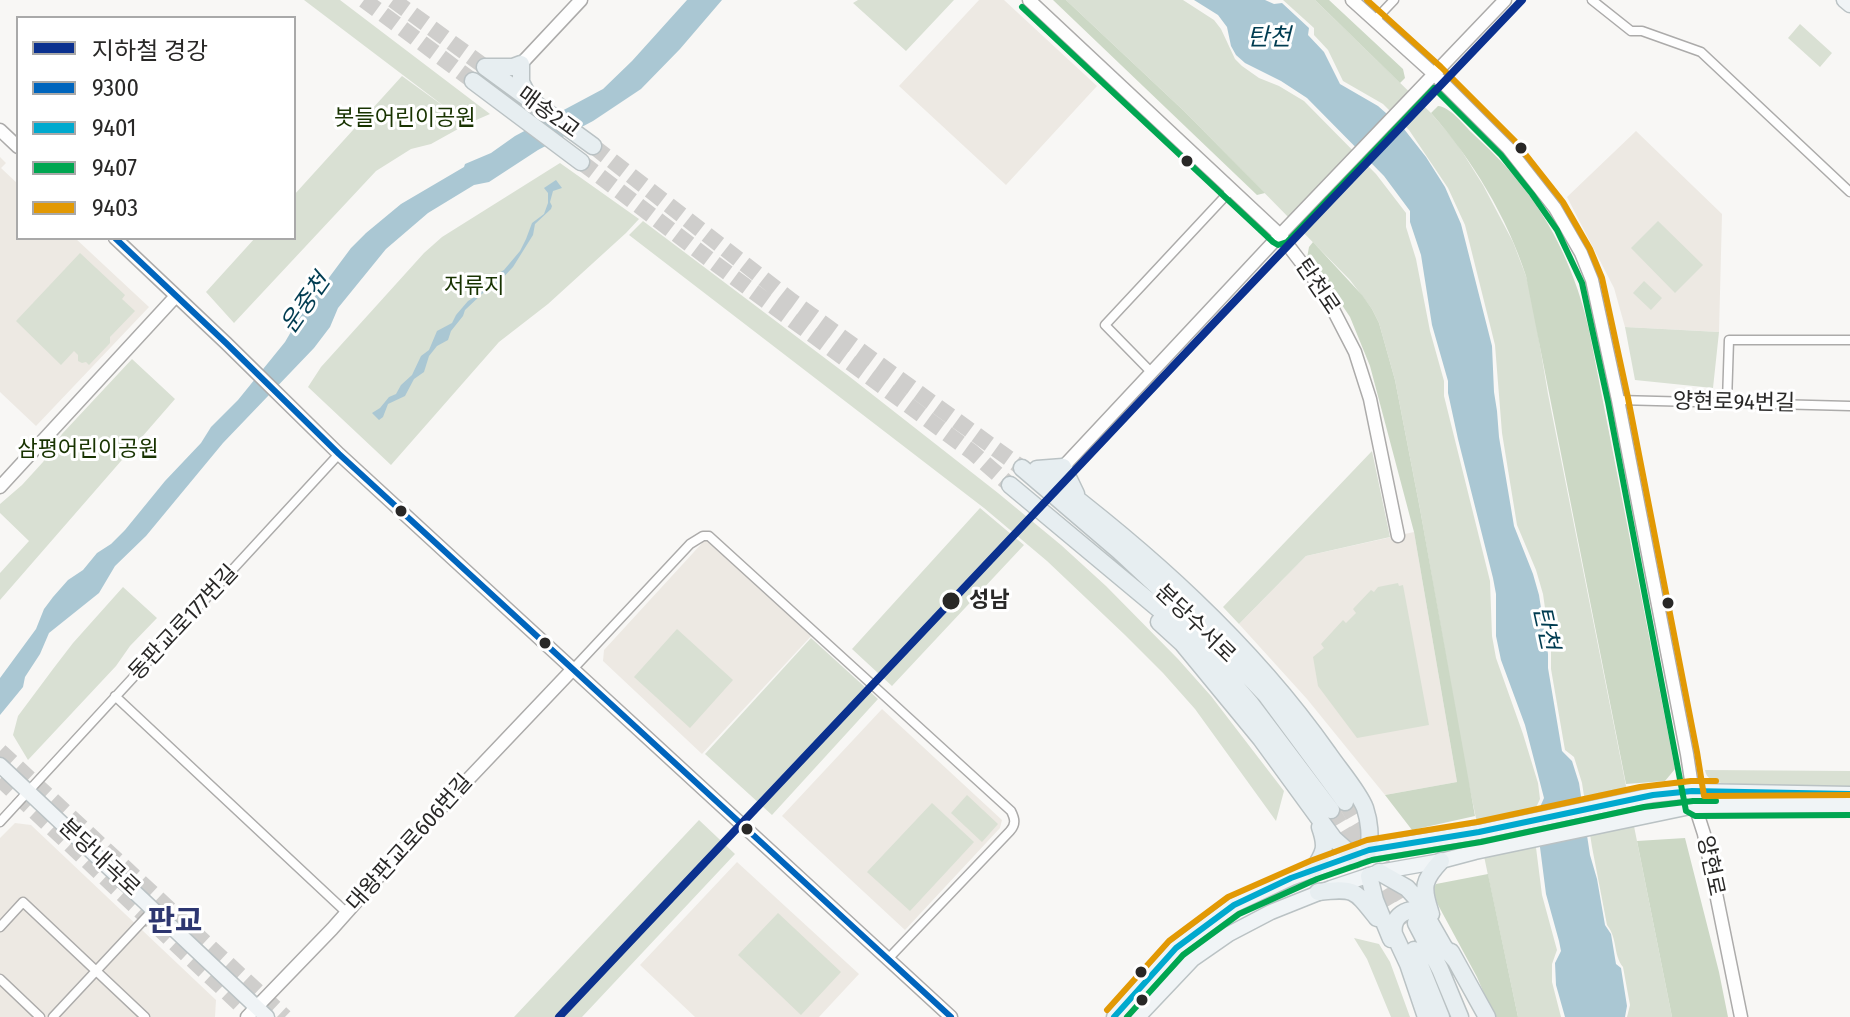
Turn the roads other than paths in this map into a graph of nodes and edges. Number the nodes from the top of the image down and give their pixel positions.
1 (581, 0) edge
2 (1029, 0) edge
3 (1352, 0) edge
4 (1394, 0) edge
5 (1505, 0) edge
6 (1592, 0) edge
7 (1844, 0) edge
8 (1850, 5) edge
9 (1374, 21) junction
10 (521, 64) junction
11 (1434, 74) junction
12 (473, 81) tunnel mouth
13 (515, 84) junction
14 (0, 130) edge
15 (590, 143) tunnel mouth
16 (16, 145) edge
17 (574, 157) tunnel mouth
18 (1231, 190) junction
19 (1850, 192) edge
20 (1280, 235) junction
21 (117, 240) edge
22 (176, 296) junction
23 (1850, 340) edge
24 (1151, 372) junction
25 (1618, 400) junction
26 (1727, 402) junction
27 (1850, 406) edge
28 (339, 454) junction
29 (1026, 467) junction
30 (1063, 467) junction
31 (1010, 485) tunnel mouth
32 (0, 487) edge
33 (1082, 502) junction
34 (1398, 536) dead end
35 (573, 669) junction
36 (115, 696) junction
37 (0, 765) edge
38 (27, 791) junction
39 (1692, 791) junction
40 (1850, 794) edge
41 (1850, 805) edge
42 (1695, 806) junction
43 (1330, 809) junction
44 (0, 822) edge
45 (1353, 856) junction
46 (1441, 861) junction
47 (1371, 866) junction
48 (1313, 870) junction
49 (1318, 892) junction
50 (153, 910) junction
51 (347, 913) junction
52 (1410, 925) junction
53 (0, 927) edge
54 (888, 959) junction
55 (1456, 961) junction
56 (96, 971) junction
57 (0, 979) edge
58 (257, 1014) edge
59 (40, 1017) edge
60 (53, 1017) edge
61 (145, 1017) edge
62 (951, 1017) edge
63 (1114, 1017) edge
64 (1138, 1017) edge
65 (1424, 1017) edge
66 (1441, 1017) edge
67 (1460, 1017) edge
68 (1487, 1017) edge
69 (1741, 1017) edge

1 - 10 main road
2 - 18 main road, 탄천로
3 - 9 main road, 양현로
4 - 9 street
5 - 11 main road
6 - 19 street
7 - 8 main road
9 - 11 main road, 양현로
10 - 13 highway
10 - 13 highway
11 - 20 main road
11 - 25 main road, 양현로
12 - 17 highway, 매송2교
13 - 15 highway, 매송2교
14 - 16 main road
18 - 20 main road, 탄천로
18 - 24 street
20 - 24 main road
20 - 34 main road, 탄천로
21 - 22 main road
22 - 28 main road
22 - 32 main road
23 - 26 street
24 - 30 main road
25 - 26 street, 양현로94번길
25 - 39 main road, 양현로
26 - 27 street, 양현로94번길
28 - 35 main road
28 - 36 street, 동판교로177번길
29 - 30 highway
29 - 33 highway
29 - 43 highway, 분당수서로
30 - 33 highway
31 - 43 highway
33 - 47 highway
35 - 51 main road, 대왕판교로606번길
35 - 54 main road
35 - 54 street
36 - 38 street, 동판교로177번길
36 - 51 street
37 - 38 main road, 분당내곡로
38 - 44 street, 동판교로177번길
38 - 50 main road, 분당내곡로
39 - 40 main road
39 - 42 main road, 양현로
39 - 47 main road
41 - 42 main road
42 - 46 main road
42 - 69 main road, 양현로
43 - 45 highway
43 - 48 highway
45 - 47 main road
45 - 48 main road
46 - 47 main road
46 - 52 highway
47 - 49 main road
47 - 52 highway
47 - 52 highway
48 - 63 main road
49 - 52 highway
49 - 64 main road
50 - 56 street
50 - 58 main road, 분당내곡로
51 - 58 main road, 대왕판교로606번길
52 - 55 highway
52 - 65 highway
52 - 66 highway
52 - 67 highway
53 - 56 street
54 - 62 main road
55 - 65 highway
55 - 68 highway
56 - 60 street
56 - 61 street
57 - 59 street

